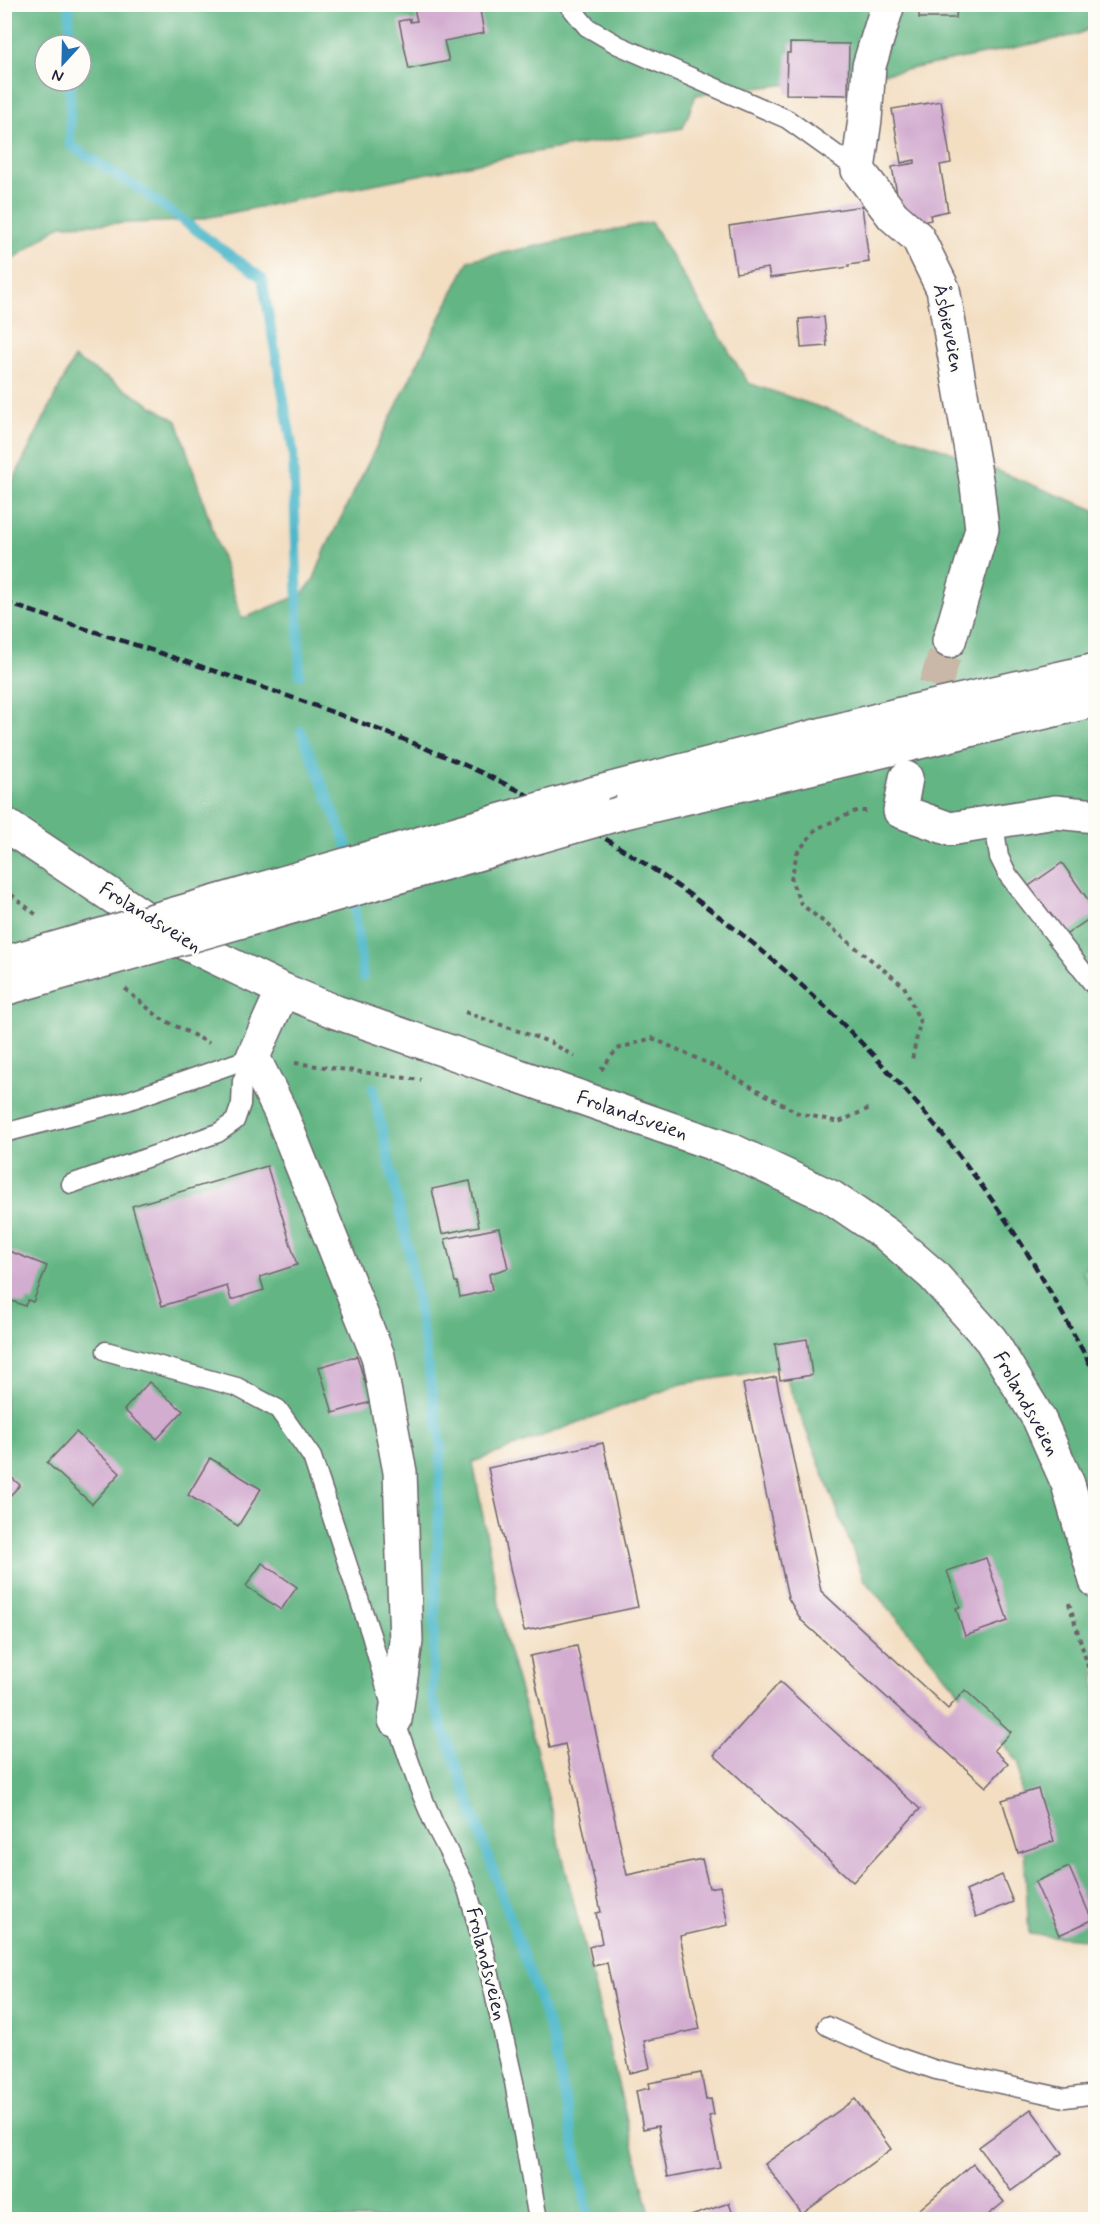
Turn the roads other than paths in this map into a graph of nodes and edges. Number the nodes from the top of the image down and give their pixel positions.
1 (567, 4) edge
2 (888, 4) edge
3 (858, 170) junction
4 (949, 641) tunnel mouth
5 (1095, 670) edge
6 (1095, 700) edge
7 (906, 778) dead end
8 (1095, 816) edge
9 (994, 823) junction
10 (4, 824) edge
11 (4, 963) edge
12 (1095, 988) edge
13 (4, 989) edge
14 (283, 990) junction
15 (253, 1057) junction
16 (4, 1133) edge
17 (71, 1184) dead end
18 (106, 1351) dead end
19 (1081, 1588) edge
20 (395, 1720) junction
21 (827, 2026) dead end
22 (1095, 2094) edge
23 (538, 2220) edge

1 - 3 lane
2 - 3 main road
3 - 4 main road, Åsbieveien
5 - 11 main road, bridge
6 - 13 main road, bridge
7 - 9 main road
8 - 9 main road
9 - 12 lane
10 - 14 main road, Frolandsveien
14 - 15 main road
14 - 19 main road, Frolandsveien
15 - 16 lane
15 - 17 lane
15 - 20 main road
18 - 20 lane, Frolandsveien
20 - 23 lane, Frolandsveien
21 - 22 lane

